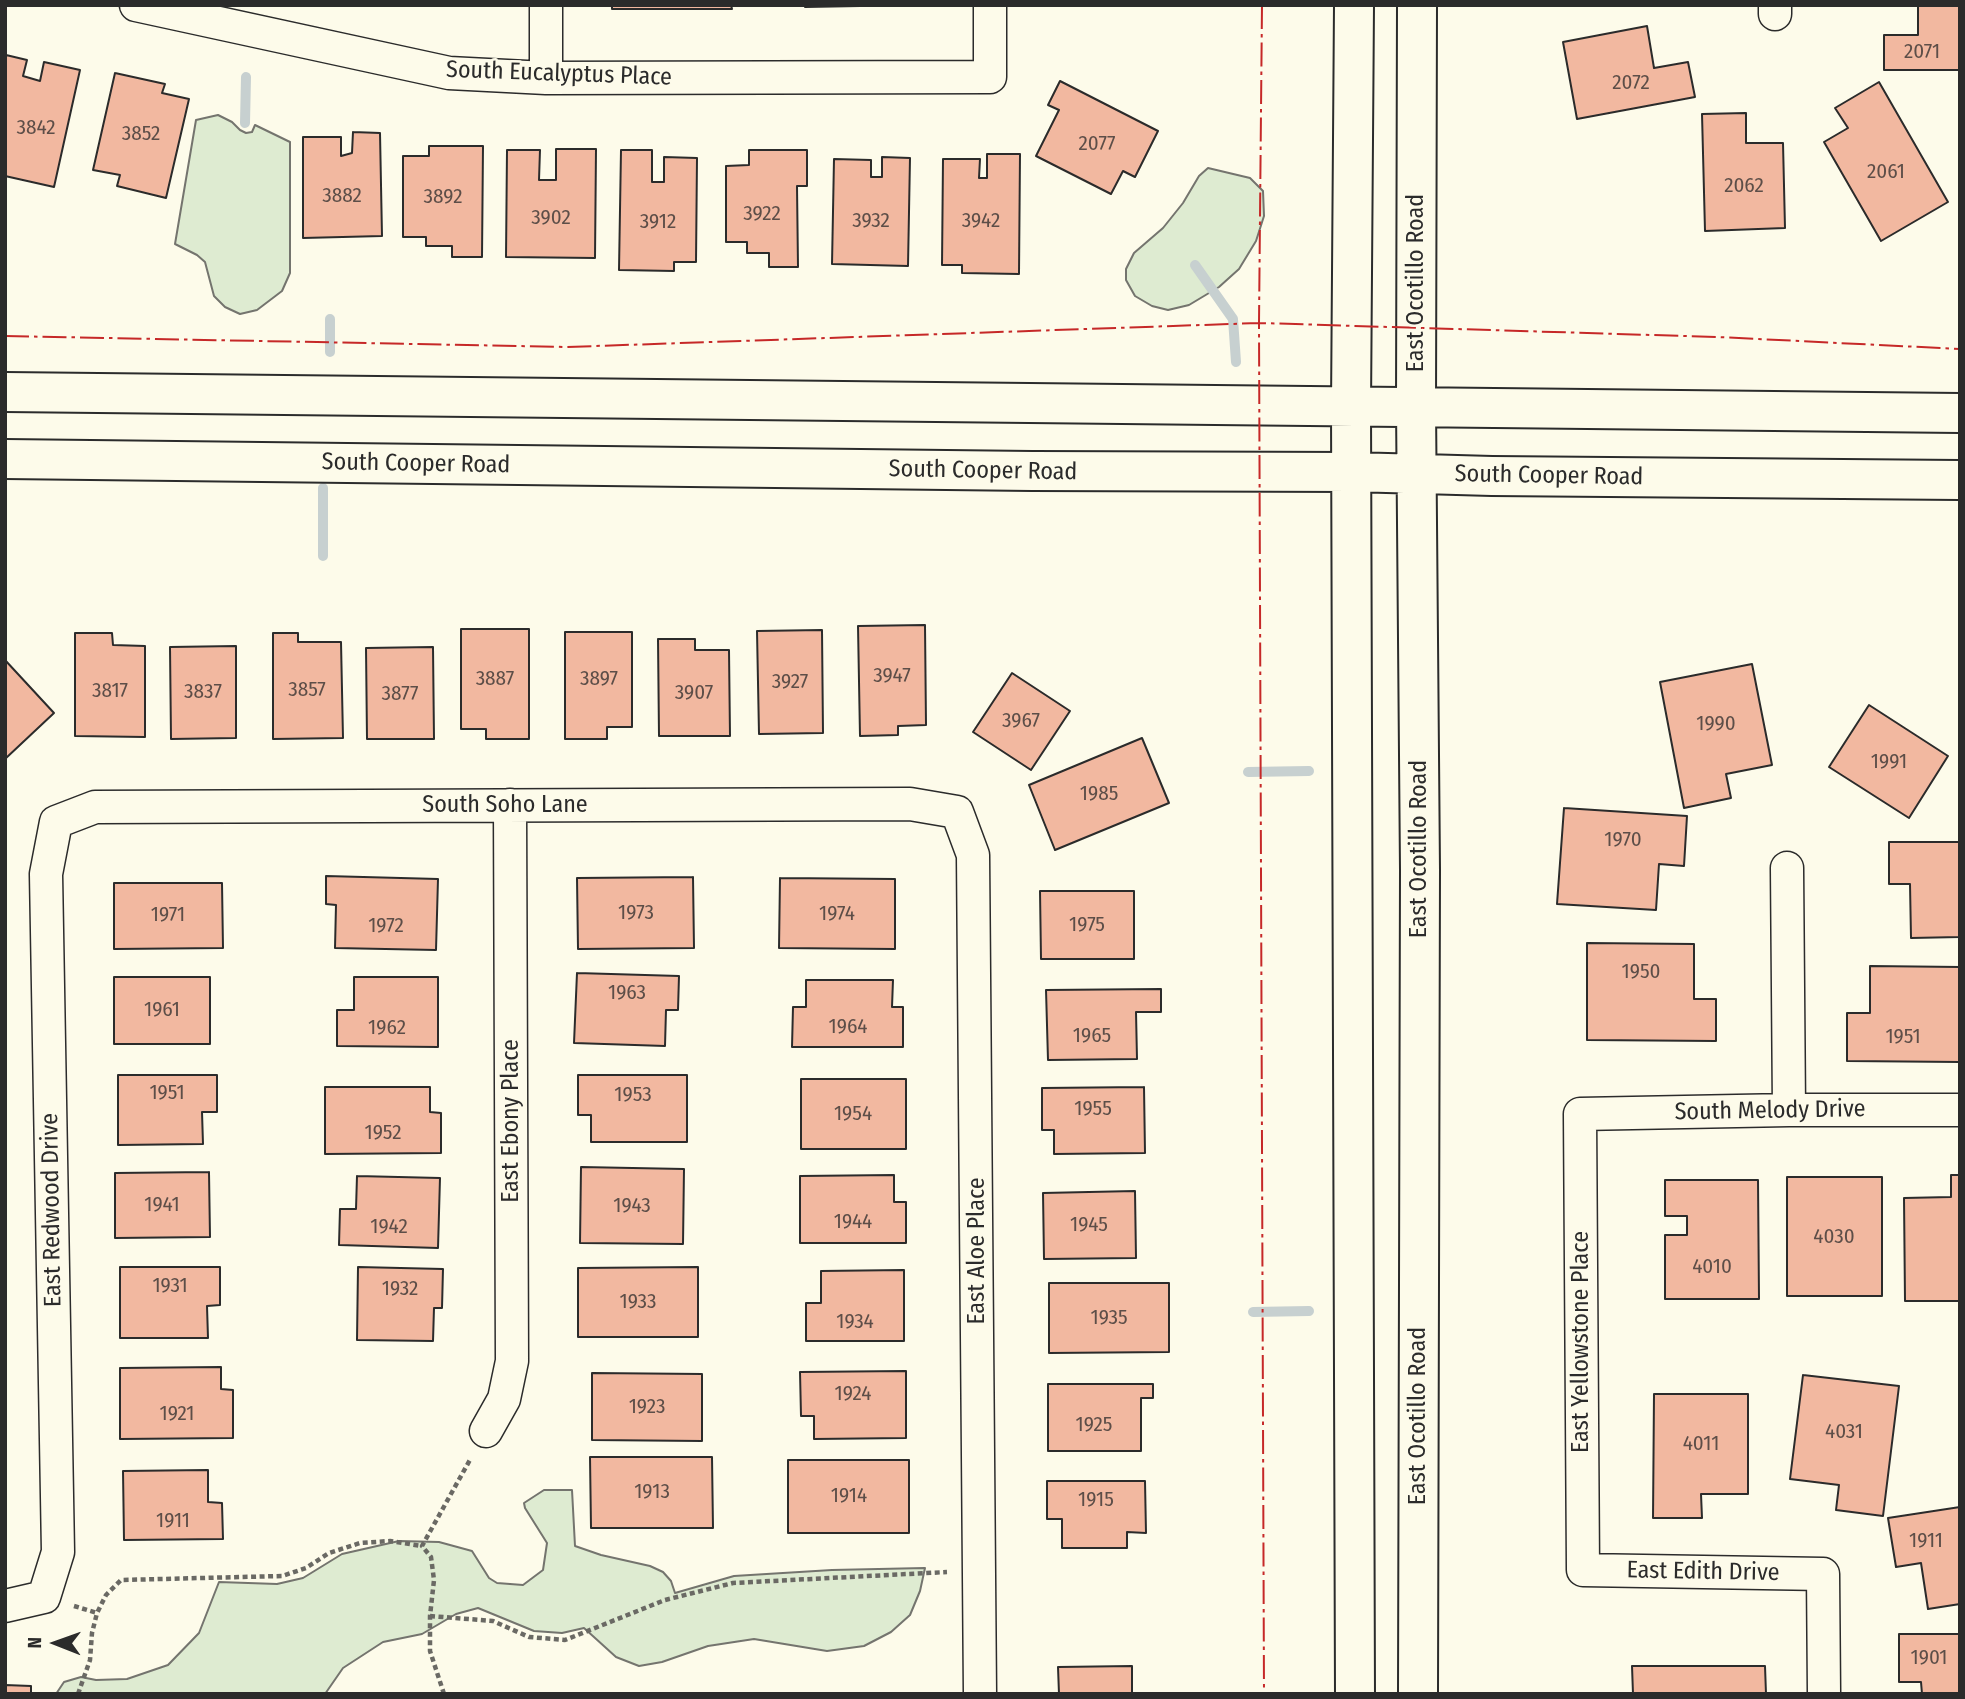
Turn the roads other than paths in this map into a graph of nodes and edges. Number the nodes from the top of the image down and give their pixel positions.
1 (136, 5) edge
2 (546, 5) edge
3 (990, 5) edge
4 (1354, 5) edge
5 (1418, 5) edge
6 (545, 78) junction
7 (5, 392) edge
8 (1351, 407) junction
9 (1416, 407) junction
10 (1960, 413) edge
11 (5, 459) edge
12 (1352, 472) junction
13 (1416, 474) junction
14 (1960, 480) edge
15 (510, 805) junction
16 (957, 812) joint
17 (56, 822) joint
18 (1787, 867) dead end
19 (1789, 1110) junction
20 (1960, 1110) edge
21 (1580, 1114) joint
22 (486, 1431) road end
23 (1583, 1570) joint
24 (5, 1606) edge
25 (980, 1694) edge
26 (1355, 1694) edge
27 (1418, 1694) edge
28 (1824, 1694) edge

1 - 6 street, South Eucalyptus Place
2 - 6 street
3 - 6 street, South Eucalyptus Place
4 - 8 main road
5 - 9 main road, East Ocotillo Road
7 - 8 main road
8 - 9 main road
8 - 12 main road
9 - 10 main road
9 - 13 main road, East Ocotillo Road
11 - 12 main road, South Cooper Road
12 - 13 main road, South Cooper Road
12 - 26 main road
13 - 14 main road, South Cooper Road
13 - 27 main road, East Ocotillo Road
15 - 16 street, South Soho Lane
15 - 17 street, South Soho Lane
15 - 22 street, East Ebony Place
16 - 25 street, East Aloe Place
17 - 24 street, East Redwood Drive
18 - 19 street
19 - 20 street, South Melody Drive
19 - 21 street, South Melody Drive
21 - 23 street, East Yellowstone Place
23 - 28 street, East Edith Drive

